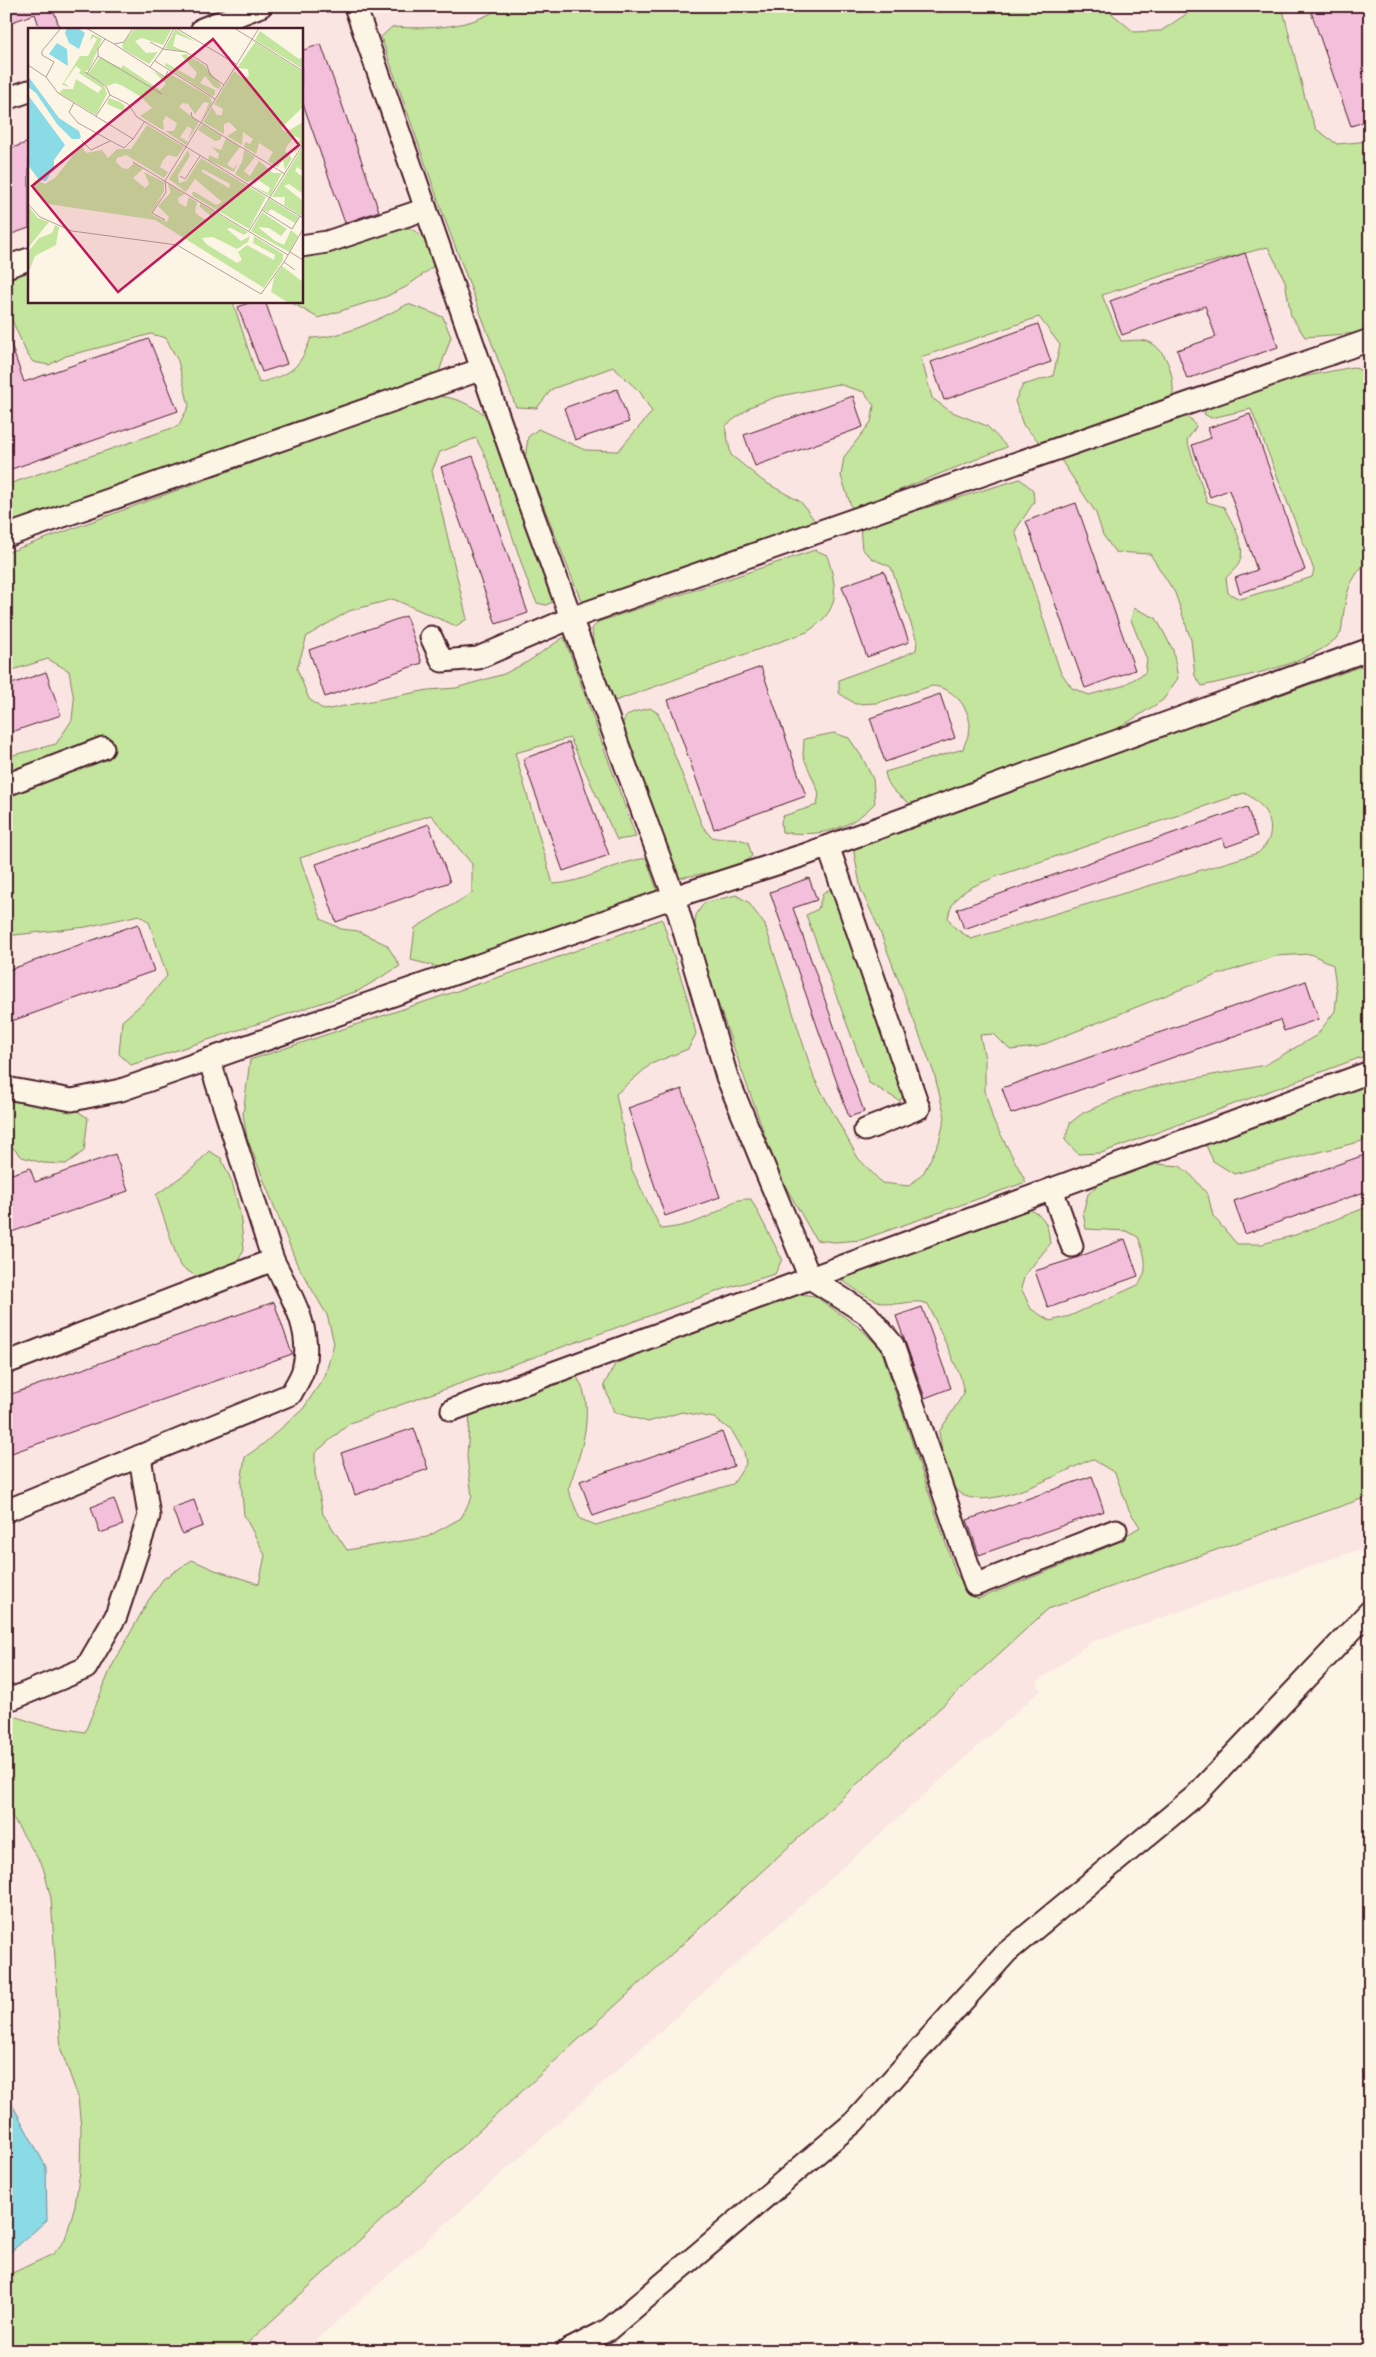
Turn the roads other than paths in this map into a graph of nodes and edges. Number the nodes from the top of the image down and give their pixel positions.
1 (261, 6) edge
2 (355, 6) edge
3 (205, 28) edge
4 (28, 91) edge
5 (6, 99) edge
6 (426, 210) junction
7 (302, 246) edge
8 (28, 259) edge
9 (6, 267) edge
10 (1370, 340) edge
11 (482, 369) junction
12 (6, 536) edge
13 (571, 618) junction
14 (430, 638) dead end
15 (1370, 649) edge
16 (103, 748) dead end
17 (6, 785) edge
18 (828, 846) junction
19 (674, 897) junction
20 (209, 1059) junction
21 (1370, 1072) edge
22 (6, 1088) edge
23 (865, 1130) dead end
24 (1052, 1188) junction
25 (1072, 1246) dead end
26 (273, 1260) junction
27 (810, 1278) junction
28 (6, 1362) edge
29 (452, 1410) dead end
30 (140, 1456) junction
31 (6, 1511) edge
32 (1116, 1530) dead end
33 (1370, 1611) edge
34 (6, 1695) edge
35 (567, 2351) edge

1 - 3 lane
2 - 6 lane
4 - 5 lane
6 - 7 lane
6 - 11 lane
8 - 9 lane
10 - 13 lane
11 - 12 lane
11 - 13 lane
13 - 14 lane
13 - 19 lane
15 - 18 lane
16 - 17 lane
18 - 19 lane
18 - 23 lane
19 - 20 lane
19 - 27 lane
20 - 22 lane
20 - 26 lane
21 - 24 lane
24 - 25 lane
24 - 27 lane
26 - 28 lane
26 - 30 lane
27 - 29 lane
27 - 32 lane
30 - 31 lane
30 - 34 lane
33 - 35 lane

